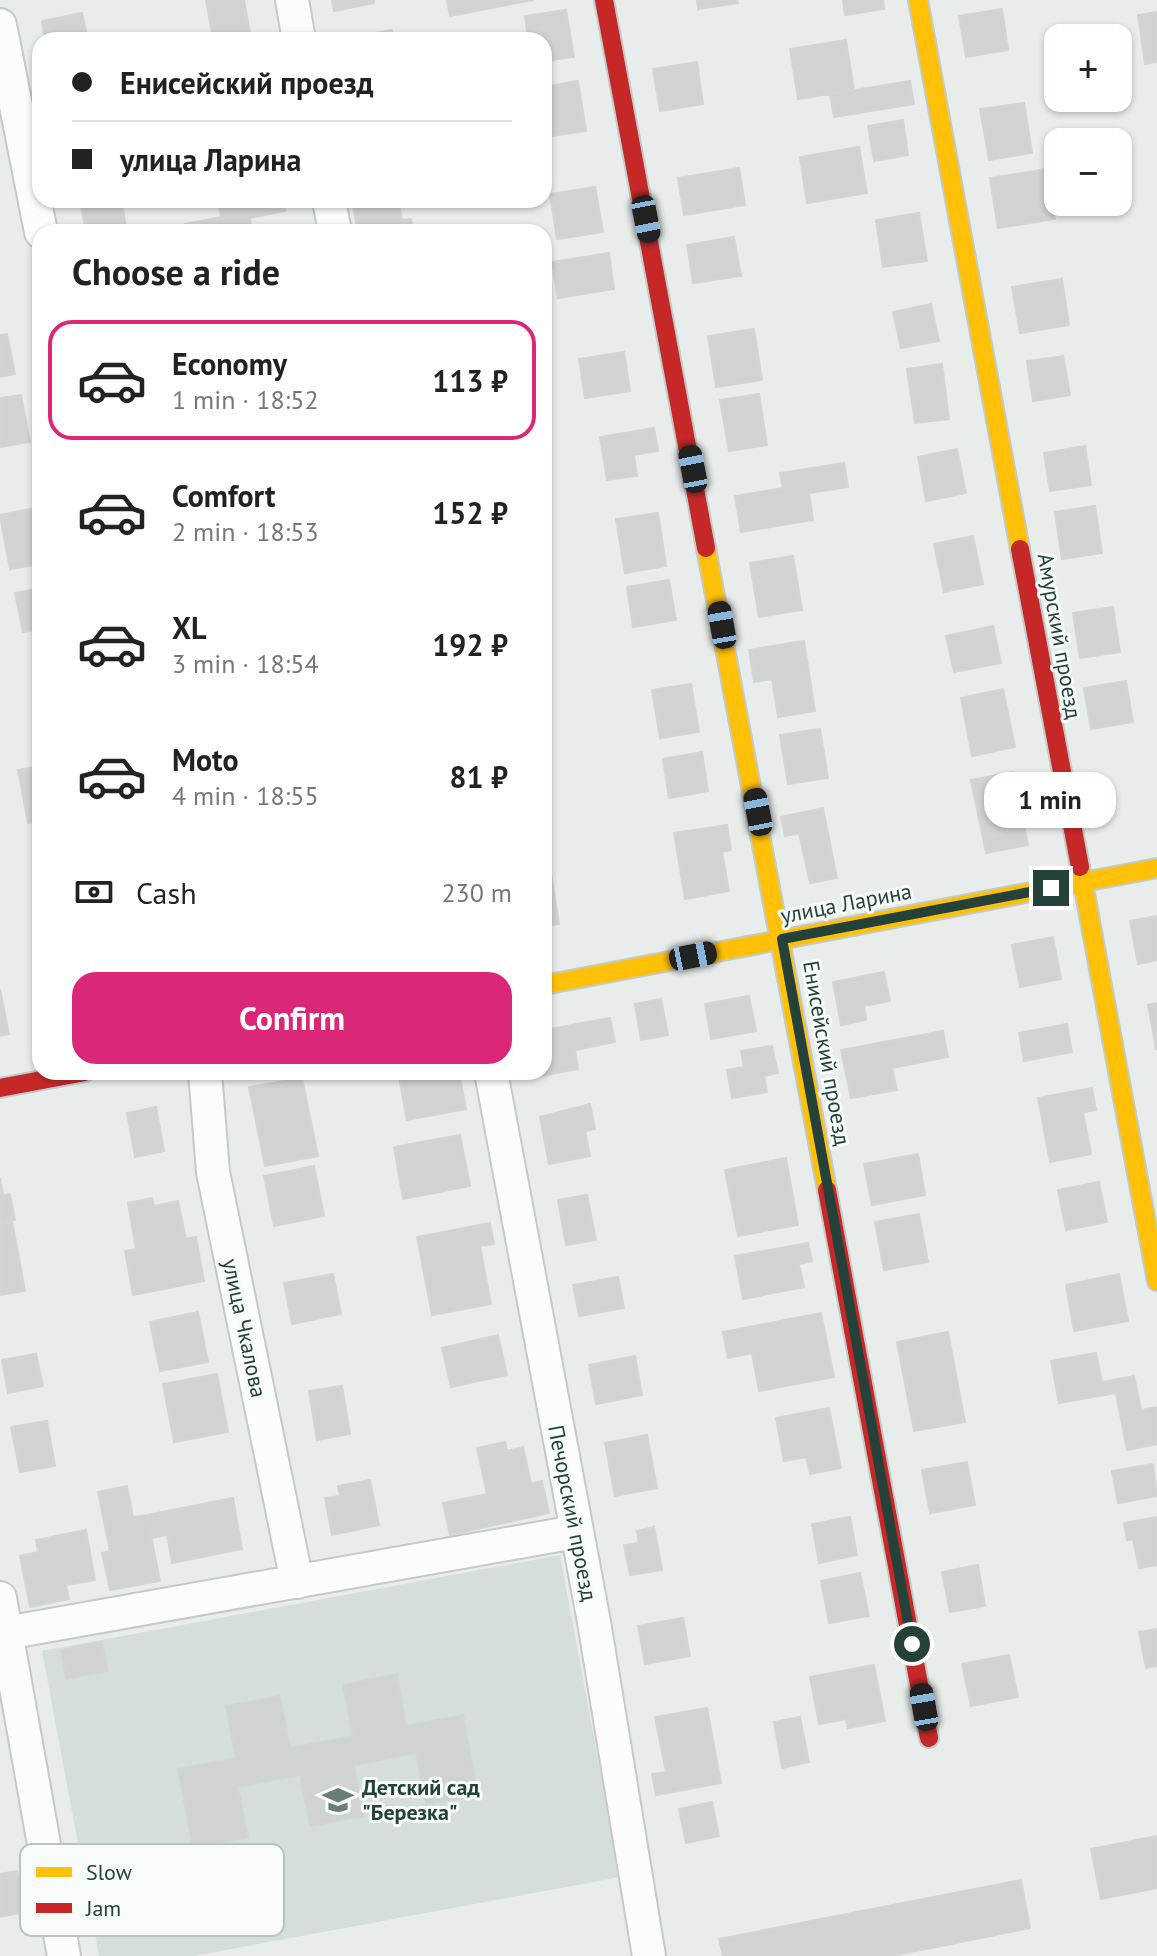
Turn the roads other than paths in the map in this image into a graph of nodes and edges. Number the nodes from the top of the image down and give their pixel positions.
1 (292, 0) edge
2 (604, 0) edge
3 (918, 0) edge
4 (0, 25) edge
5 (298, 32) edge
6 (32, 187) edge
7 (1157, 868) edge
8 (1081, 882) junction
9 (782, 939) junction
10 (552, 983) edge
11 (42, 1080) edge
12 (206, 1080) edge
13 (492, 1080) edge
14 (0, 1088) edge
15 (1157, 1281) edge
16 (575, 1532) junction
17 (297, 1582) junction
18 (0, 1598) edge
19 (6, 1633) junction
20 (929, 1738) dead end
21 (44, 1844) edge
22 (60, 1936) edge
23 (64, 1956) edge
24 (649, 1956) edge

1 - 5 street
2 - 9 street, Енисейский проезд
3 - 8 street, Амурский проезд
4 - 6 street
7 - 8 street, улица Ларина
8 - 9 street, улица Ларина
8 - 15 street, Амурский проезд
9 - 10 street, улица Ларина
9 - 20 street, Енисейский проезд
11 - 14 street
12 - 17 street, улица Чкалова
13 - 16 street, Печорский проезд
16 - 17 street
16 - 24 street, Печорский проезд
17 - 19 street
18 - 19 street
19 - 21 street
22 - 23 street

